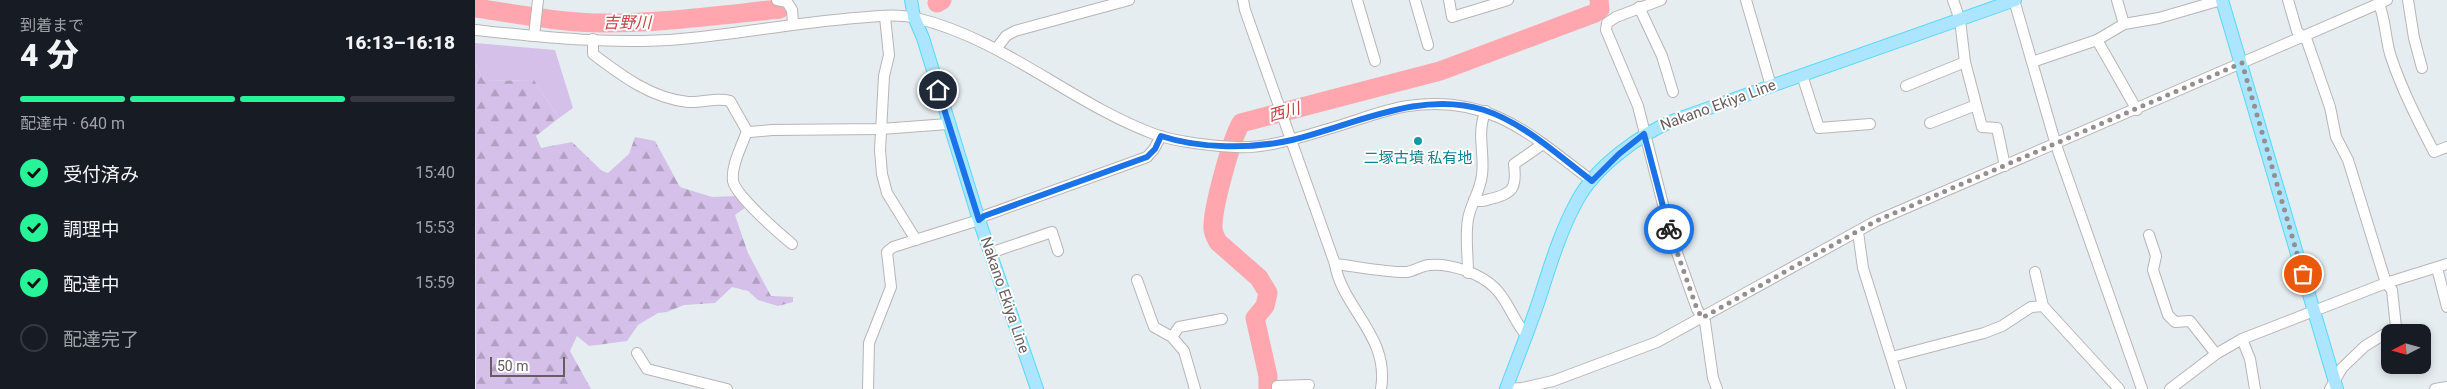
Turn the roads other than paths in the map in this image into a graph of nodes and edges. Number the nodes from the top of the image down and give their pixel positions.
1 (777, 0) edge
2 (911, 0) edge
3 (1129, 0) edge
4 (1243, 0) edge
5 (1357, 0) edge
6 (1415, 0) edge
7 (1449, 0) edge
8 (1508, 0) edge
9 (1661, 0) edge
10 (1746, 0) edge
11 (1953, 0) edge
12 (2014, 0) edge
13 (2117, 0) edge
14 (2222, 0) edge
15 (2288, 0) edge
16 (2408, 0) edge
17 (2383, 2) edge
18 (537, 4) edge
19 (1639, 7) junction
20 (885, 17) junction
21 (914, 18) junction
22 (1960, 20) junction
23 (793, 24) junction
24 (2124, 24) junction
25 (475, 30) edge
26 (534, 36) junction
27 (2303, 37) junction
28 (593, 39) junction
29 (2097, 40) junction
30 (1428, 45) dead end
31 (996, 49) junction
32 (1375, 61) dead end
33 (1965, 62) junction
34 (2032, 62) junction
35 (2242, 63) junction
36 (2422, 68) dead end
37 (1802, 75) junction
38 (1771, 86) junction
39 (1906, 86) dead end
40 (1673, 92) dead end
41 (1976, 105) junction
42 (2137, 110) junction
43 (1486, 111) junction
44 (1930, 123) dead end
45 (948, 124) junction
46 (1870, 124) dead end
47 (881, 129) junction
48 (747, 131) junction
49 (1644, 134) junction
50 (1161, 136) junction
51 (1291, 140) junction
52 (1543, 144) junction
53 (2056, 145) junction
54 (2447, 147) edge
55 (2005, 166) junction
56 (1592, 181) junction
57 (1474, 200) junction
58 (979, 220) junction
59 (1858, 232) junction
60 (2149, 235) dead end
61 (916, 240) junction
62 (791, 244) dead end
63 (1058, 251) dead end
64 (991, 253) junction
65 (1335, 264) junction
66 (2447, 264) edge
67 (2437, 268) junction
68 (2035, 272) dead end
69 (1468, 273) junction
70 (1137, 280) dead end
71 (2386, 283) junction
72 (2043, 306) junction
73 (2447, 307) edge
74 (2314, 313) junction
75 (1702, 318) junction
76 (1222, 319) dead end
77 (1527, 336) junction
78 (1172, 337) junction
79 (2242, 339) junction
80 (637, 352) dead end
81 (2216, 354) junction
82 (1892, 357) junction
83 (1309, 385) dead end
84 (2334, 387) edge
85 (2447, 387) edge
86 (727, 389) edge
87 (867, 389) edge
88 (1037, 389) edge
89 (1195, 389) edge
90 (1277, 389) edge
91 (1381, 389) edge
92 (1506, 389) edge
93 (1717, 389) edge
94 (1901, 389) edge
95 (2119, 389) edge
96 (2142, 389) edge
97 (2171, 389) edge
98 (2255, 389) edge
99 (2435, 389) edge

1 - 23 street
2 - 21 main road, Nakano Ekiya Line
3 - 31 street
4 - 51 street
5 - 32 street
6 - 30 street
7 - 8 street
9 - 19 street
10 - 38 street
11 - 22 street
12 - 22 main road, Nakano Ekiya Line
12 - 34 street
13 - 24 street
14 - 24 street
14 - 35 main road
15 - 27 street
16 - 36 street
17 - 27 street
17 - 54 street
18 - 26 street
19 - 40 street
19 - 49 street
20 - 21 street
20 - 23 street
20 - 47 street
21 - 31 street
21 - 45 main road, Nakano Ekiya Line
22 - 33 street
22 - 37 main road, Nakano Ekiya Line
23 - 28 street
24 - 29 street
25 - 26 street
26 - 28 street
27 - 35 street
27 - 71 street
28 - 48 street
29 - 34 street
29 - 42 street
31 - 50 street
33 - 39 street
33 - 41 street
34 - 53 street
35 - 42 street
35 - 74 main road
37 - 38 main road, Nakano Ekiya Line
37 - 46 street
38 - 49 main road, Nakano Ekiya Line
41 - 44 street
41 - 55 street
42 - 53 street
43 - 51 street
43 - 52 street
43 - 57 street
45 - 47 street
45 - 58 main road, Nakano Ekiya Line
47 - 48 street
47 - 61 street
48 - 62 street
49 - 56 main road, Nakano Ekiya Line
49 - 75 street
50 - 51 street
50 - 58 street
51 - 65 street
52 - 56 street
52 - 57 street
53 - 55 street
53 - 96 street
55 - 59 street
56 - 77 main road, Nakano Ekiya Line
57 - 69 street
58 - 61 street
58 - 64 main road, Nakano Ekiya Line
59 - 75 street
59 - 82 street
60 - 81 street
61 - 87 street
63 - 64 street
64 - 88 main road, Nakano Ekiya Line
65 - 69 street
65 - 91 street
66 - 67 street
67 - 71 street
67 - 73 street
68 - 72 street
69 - 77 street
70 - 78 street
71 - 74 street
71 - 84 street
72 - 82 street
72 - 95 street
74 - 79 street
74 - 84 main road
75 - 92 street
75 - 93 street
76 - 78 street
77 - 92 main road, Nakano Ekiya Line
78 - 89 street
79 - 81 street
79 - 98 street
80 - 86 street
81 - 97 street
82 - 94 street
83 - 90 street
85 - 99 street

